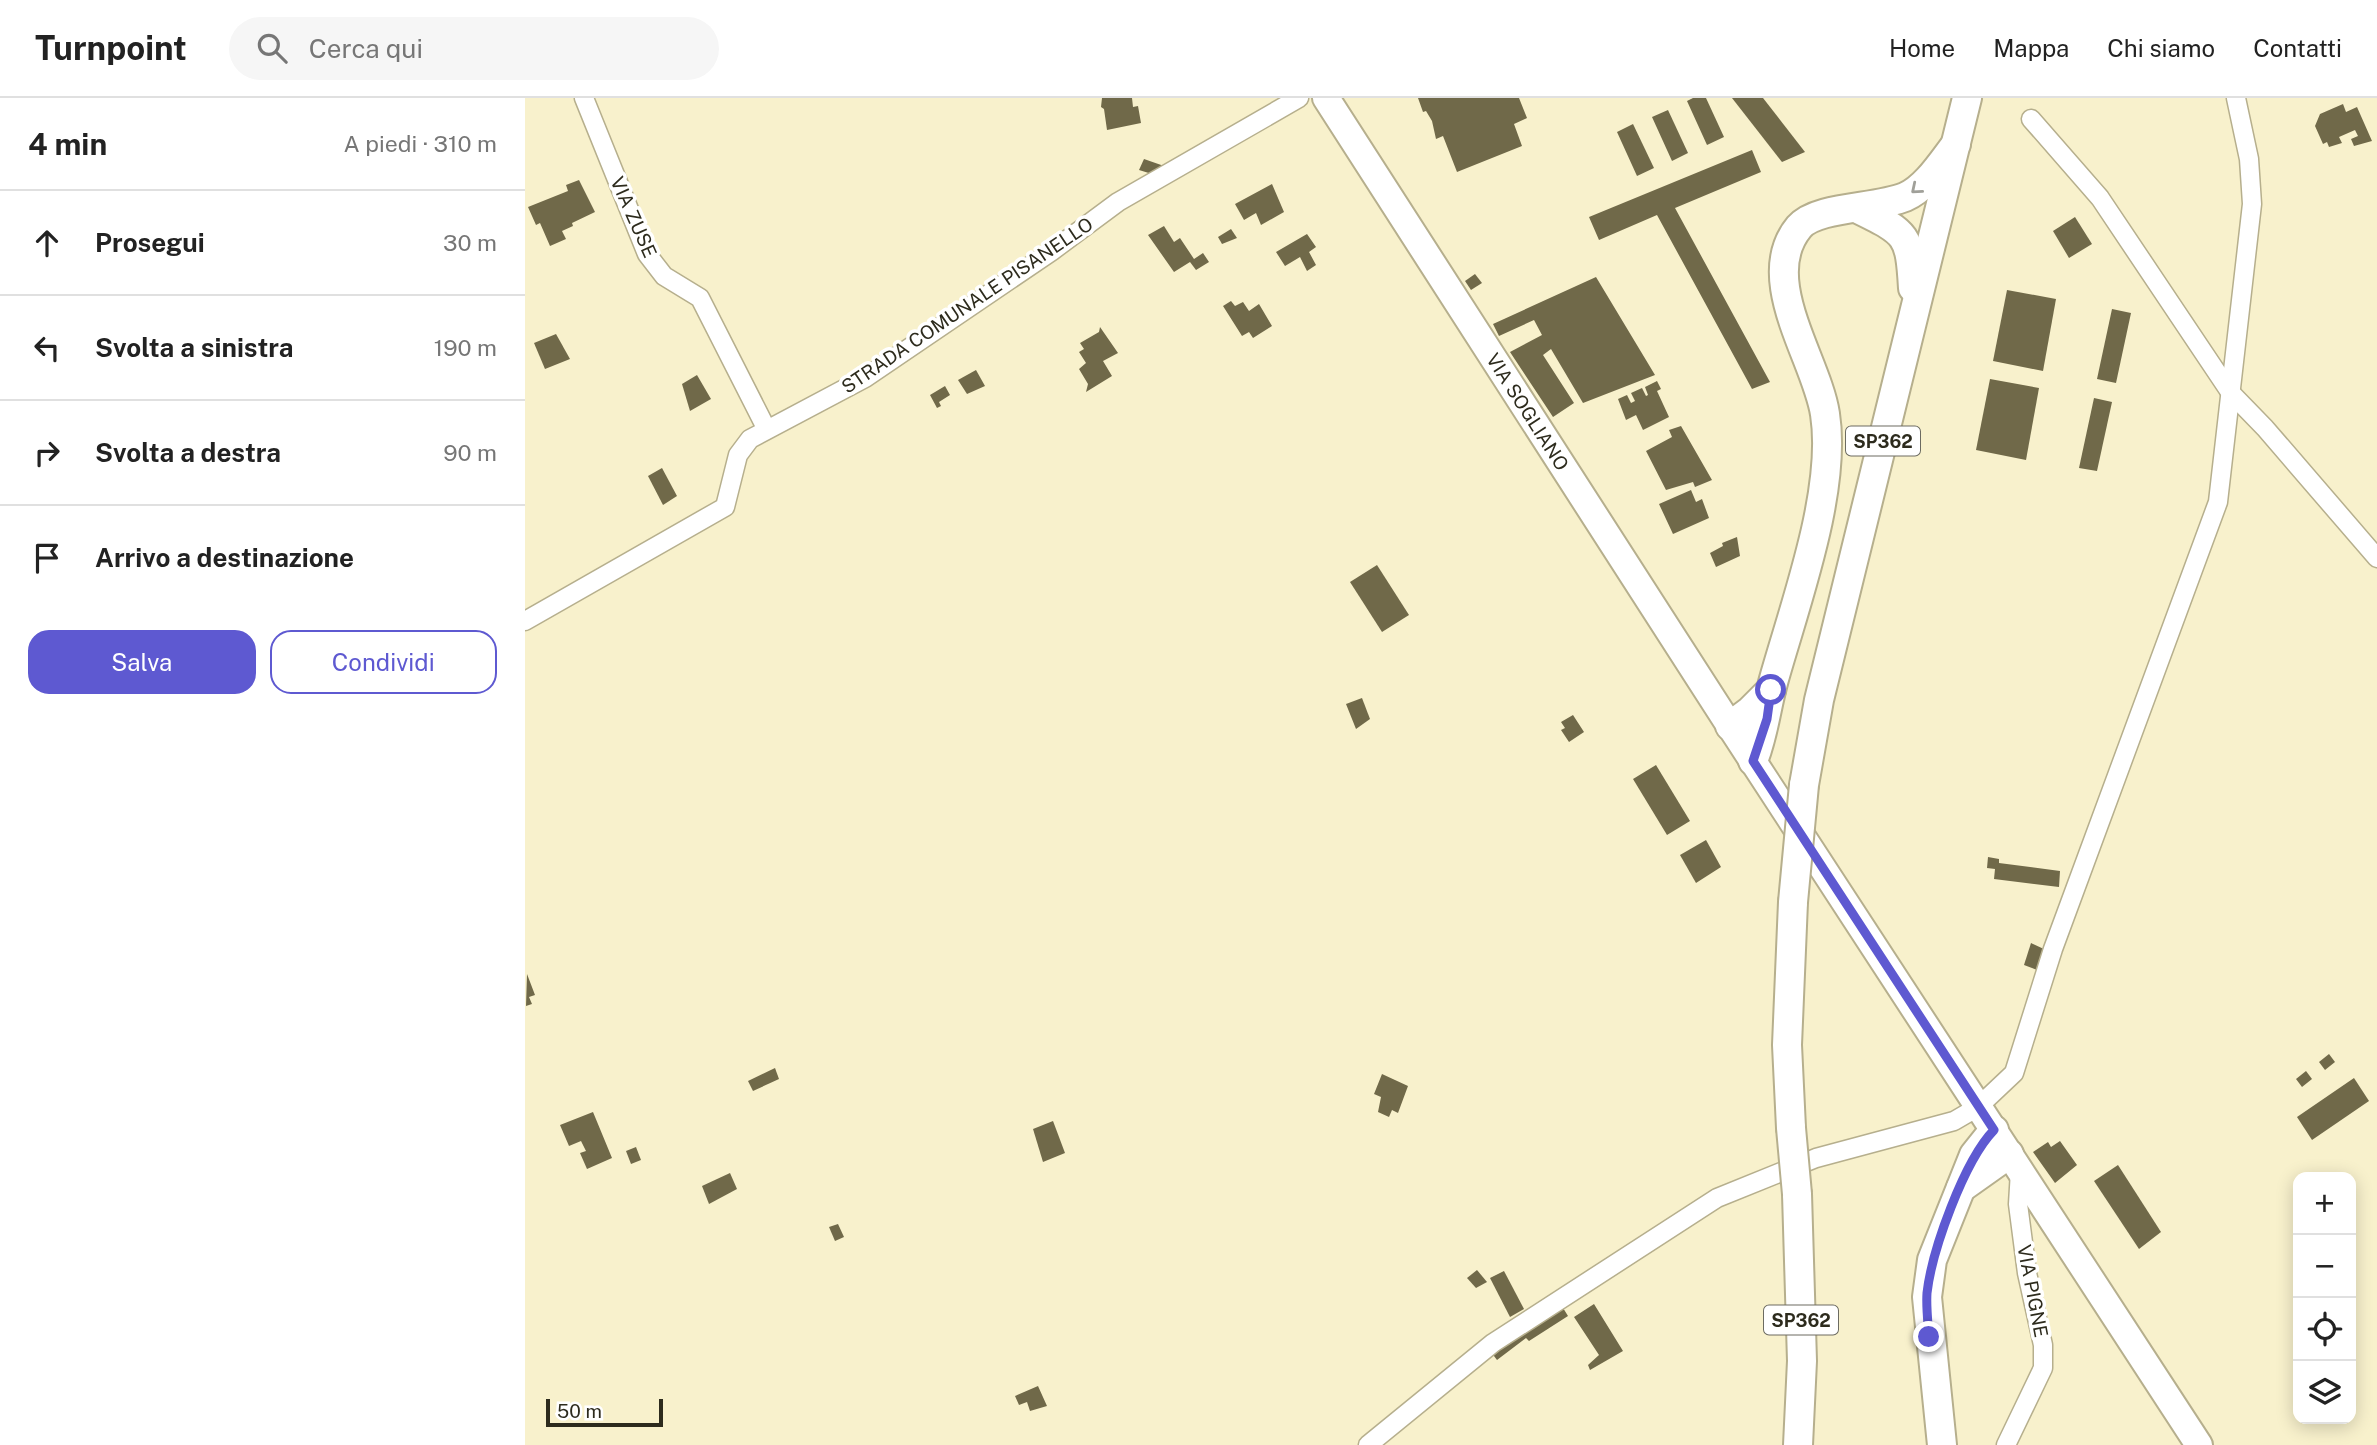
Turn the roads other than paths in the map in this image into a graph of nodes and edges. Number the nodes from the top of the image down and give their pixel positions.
1 (584, 98) edge
2 (1299, 98) edge
3 (1326, 98) edge
4 (1967, 98) edge
5 (2236, 98) edge
6 (2031, 119) dead end
7 (1956, 144) junction
8 (1860, 210) junction
9 (1914, 315) junction
10 (2230, 392) junction
11 (766, 428) junction
12 (2377, 558) edge
13 (525, 621) edge
14 (1771, 690) junction
15 (1730, 726) junction
16 (1753, 761) junction
17 (1986, 1119) junction
18 (2015, 1163) junction
19 (1961, 1188) junction
20 (1368, 1445) edge
21 (1798, 1445) edge
22 (1942, 1445) edge
23 (2006, 1445) edge
24 (2199, 1445) edge

1 - 11 street, VIA ZUSE
2 - 11 street, STRADA COMUNALE PISANELLO
3 - 15 main road, VIA SOGLIANO
4 - 7 main road, SP362
5 - 10 street
6 - 10 street
7 -> 8 main road
7 - 9 main road, SP362
8 - 9 main road
8 - 14 main road
9 - 21 main road, SP362, bridge
10 - 12 street
10 - 17 street
11 - 13 street, STRADA COMUNALE PISANELLO
14 - 15 main road
14 - 16 main road
15 - 16 main road, VIA SOGLIANO
16 - 17 main road, VIA SOGLIANO
17 - 18 main road, VIA SOGLIANO
17 - 19 main road
17 - 20 street
18 - 19 main road
18 - 23 street, VIA PIGNE
18 - 24 main road, VIA SOGLIANO
19 - 22 main road

